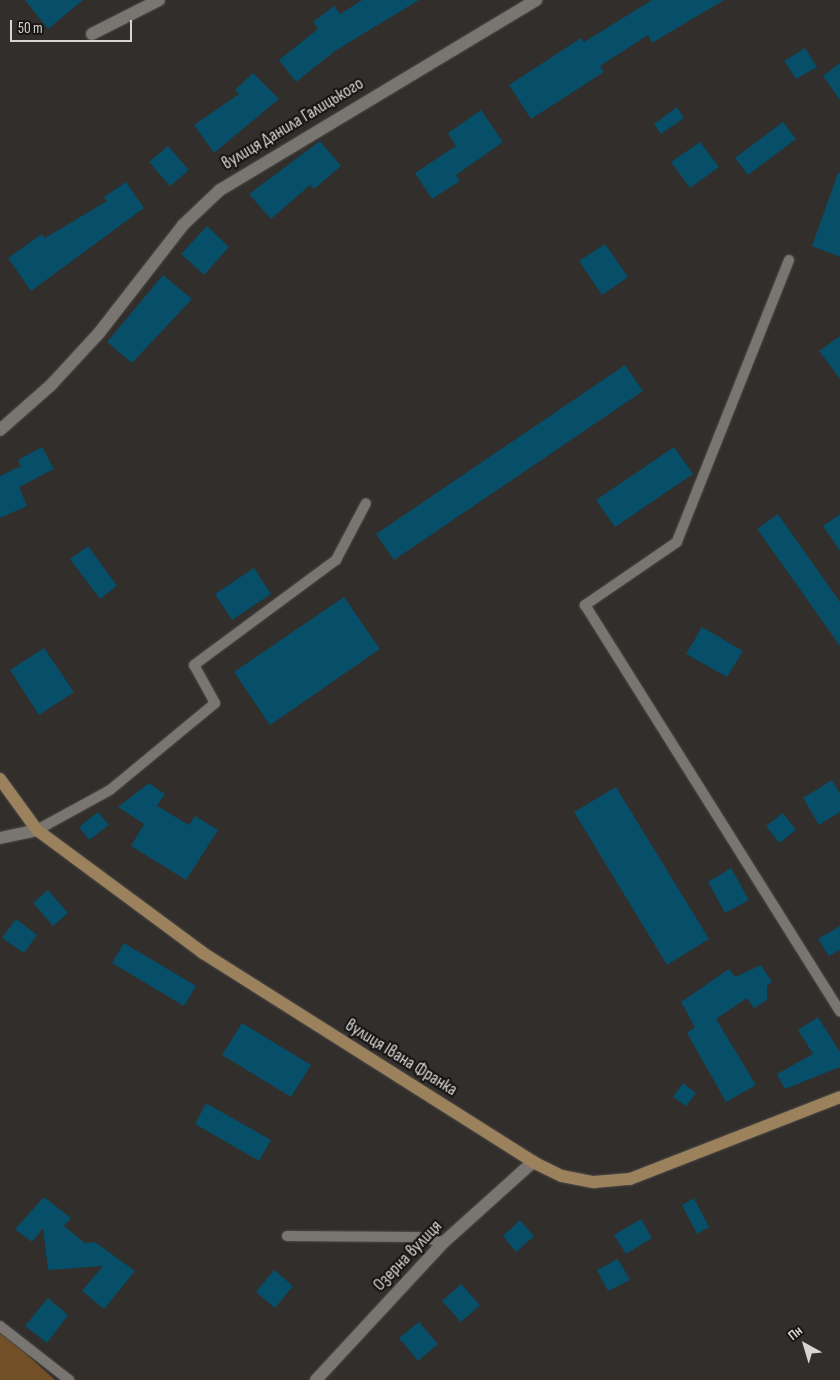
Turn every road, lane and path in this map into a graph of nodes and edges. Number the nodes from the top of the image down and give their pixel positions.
1 (159, 0) edge
2 (536, 0) edge
3 (92, 34) dead end
4 (789, 260) dead end
5 (0, 430) edge
6 (366, 503) dead end
7 (0, 779) edge
8 (37, 830) junction
9 (0, 838) edge
10 (840, 1012) edge
11 (840, 1098) edge
12 (533, 1162) junction
13 (287, 1236) dead end
14 (444, 1242) junction
15 (0, 1326) edge
16 (69, 1380) edge
17 (316, 1380) edge

1 - 3 street
2 - 5 street, вулиця Данила Галицького
4 - 10 lane
6 - 8 lane
7 - 8 street, вулиця Івана Франка
8 - 9 street
8 - 12 street, вулиця Івана Франка
11 - 12 street, вулиця Івана Франка
12 - 14 street, Озерна вулиця
13 - 14 lane
14 - 17 street, Озерна вулиця
15 - 16 lane

